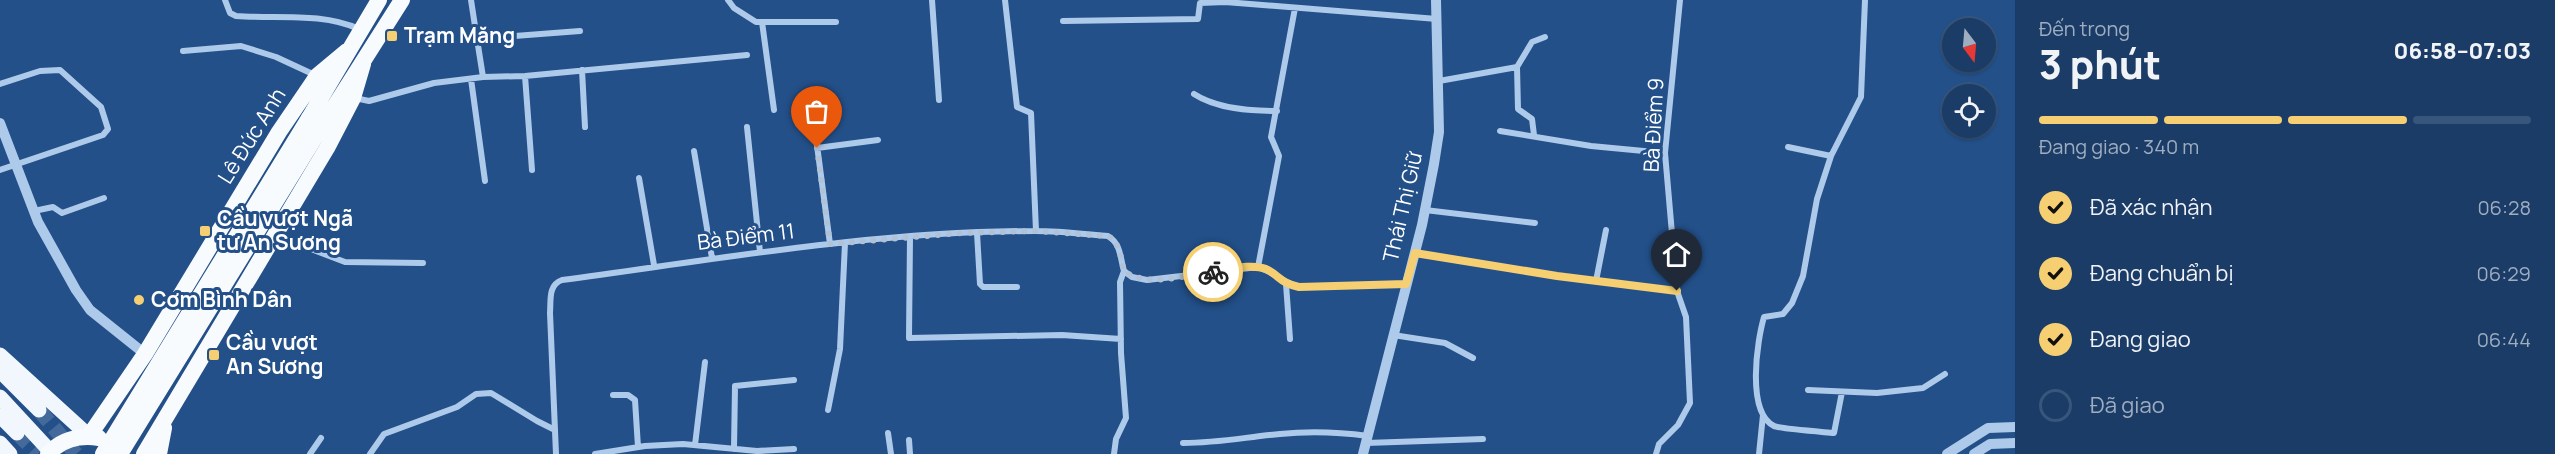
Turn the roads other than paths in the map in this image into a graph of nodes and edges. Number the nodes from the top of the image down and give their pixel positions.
1 (226, 0) edge
2 (379, 0) edge
3 (402, 0) edge
4 (471, 0) edge
5 (728, 0) edge
6 (932, 0) edge
7 (1005, 0) edge
8 (1436, 0) edge
9 (1680, 0) edge
10 (1865, 0) edge
11 (1295, 8) junction
12 (1438, 19) junction
13 (1064, 21) dead end
14 (762, 22) junction
15 (836, 22) dead end
16 (360, 30) junction
17 (580, 31) dead end
18 (1545, 37) dead end
19 (477, 39) junction
20 (183, 51) dead end
21 (347, 51) junction
22 (747, 55) dead end
23 (363, 64) junction
24 (1517, 67) junction
25 (582, 70) junction
26 (318, 76) junction
27 (525, 76) junction
28 (483, 77) junction
29 (471, 79) junction
30 (1439, 81) junction
31 (0, 84) edge
32 (1194, 94) dead end
33 (353, 98) junction
34 (939, 100) dead end
35 (774, 110) dead end
36 (1277, 111) junction
37 (813, 115) dead end
38 (315, 122) junction
39 (0, 123) edge
40 (585, 127) dead end
41 (747, 127) dead end
42 (1500, 131) dead end
43 (1534, 135) junction
44 (2, 136) edge
45 (878, 140) dead end
46 (1788, 147) dead end
47 (817, 148) junction
48 (694, 151) dead end
49 (1665, 153) junction
50 (1831, 156) junction
51 (15, 166) junction
52 (0, 170) edge
53 (532, 170) dead end
54 (639, 178) dead end
55 (485, 181) dead end
56 (104, 198) dead end
57 (1425, 210) junction
58 (34, 212) junction
59 (1535, 223) dead end
60 (1606, 230) dead end
61 (1036, 231) junction
62 (977, 233) junction
63 (274, 235) junction
64 (910, 237) junction
65 (845, 243) junction
66 (830, 244) junction
67 (760, 252) junction
68 (1415, 253) junction
69 (712, 258) junction
70 (423, 263) dead end
71 (654, 265) junction
72 (1258, 267) junction
73 (1124, 271) junction
74 (1596, 281) junction
75 (1286, 284) junction
76 (1406, 284) junction
77 (1017, 287) dead end
78 (1677, 291) junction
79 (1393, 335) junction
80 (1121, 339) junction
81 (1290, 339) dead end
82 (145, 354) junction
83 (0, 355) edge
84 (1473, 358) dead end
85 (705, 362) dead end
86 (0, 371) edge
87 (1945, 374) dead end
88 (794, 380) dead end
89 (127, 381) junction
90 (1808, 390) dead end
91 (1842, 392) junction
92 (614, 395) dead end
93 (0, 397) edge
94 (171, 407) junction
95 (39, 410) tunnel mouth
96 (828, 410) dead end
97 (1763, 415) junction
98 (0, 416) edge
99 (2015, 427) edge
100 (555, 430) junction
101 (17, 433) tunnel mouth
102 (888, 433) dead end
103 (89, 436) junction
104 (321, 438) dead end
105 (1483, 439) dead end
106 (909, 440) dead end
107 (0, 443) edge
108 (1184, 443) dead end
109 (2015, 443) edge
110 (1366, 444) edge
111 (666, 445) junction
112 (695, 445) junction
113 (638, 447) junction
114 (734, 449) junction
115 (794, 449) dead end
116 (49, 453) edge
117 (10, 454) edge
118 (103, 454) edge
119 (120, 454) edge
120 (127, 454) edge
121 (144, 454) edge
122 (159, 454) edge
123 (170, 454) edge
124 (310, 454) edge
125 (370, 454) edge
126 (556, 454) edge
127 (595, 454) edge
128 (670, 454) edge
129 (891, 454) edge
130 (910, 454) edge
131 (1114, 454) edge
132 (1656, 454) edge
133 (1759, 454) edge
134 (1947, 454) edge
135 (1974, 454) edge

1 - 16 street
2 - 16 highway, Lê Đức Anh
3 - 23 highway
4 - 19 street
5 - 14 street
6 - 34 street
7 - 61 street
8 - 12 street, Thái Thị Giữ
9 - 49 street, Bà Điểm 9
10 - 50 street
11 - 12 street
11 - 13 street
11 - 36 street
12 - 30 street, Thái Thị Giữ
14 - 15 street
14 - 35 street
16 - 21 highway, Lê Đức Anh
17 - 19 street
18 - 24 street
19 - 28 street
20 - 26 street
21 - 26 highway, Lê Đức Anh
21 - 38 highway, Lê Đức Anh
22 - 25 street
23 - 33 highway
23 - 38 highway
24 - 30 street
24 - 43 street
25 - 27 street
25 - 40 street
26 - 82 highway, Lê Đức Anh
27 - 28 street
27 - 53 street
28 - 29 street
29 - 33 street
29 - 55 street
30 - 57 street, Thái Thị Giữ
31 - 51 street
32 - 36 street
33 - 63 highway
36 - 72 street
37 - 47 street
38 - 118 highway, bridge
38 - 119 highway, bridge
39 - 44 street
41 - 67 street
42 - 43 street
43 - 49 street
44 - 51 street
45 - 47 street
46 - 50 street
47 - 66 street
48 - 69 street
49 - 78 street, Bà Điểm 9
50 - 97 street
51 - 52 street
51 - 58 street
54 - 71 street
56 - 58 street
57 - 59 street
57 - 68 street, Thái Thị Giữ
58 - 82 street
60 - 74 street
61 - 62 street, Bà Điểm 11
61 - 73 street, Bà Điểm 11
62 - 64 street, Bà Điểm 11
62 - 77 street
63 - 70 street
63 - 94 highway
64 - 65 street, Bà Điểm 11
64 - 80 street
65 - 66 street, Bà Điểm 11
65 - 96 street
66 - 67 street, Bà Điểm 11
67 - 69 street, Bà Điểm 11
68 - 74 street
68 - 76 street, Thái Thị Giữ
69 - 71 street, Bà Điểm 11
71 - 100 street, Bà Điểm 11
72 - 73 street
72 - 75 street
73 - 80 street
74 - 78 street
75 - 76 street
75 - 81 street
76 - 79 street, Thái Thị Giữ
78 - 132 street, Bà Điểm 9
79 - 84 street
79 - 110 street, Thái Thị Giữ
80 - 131 street
82 - 89 highway, Lê Đức Anh
83 - 103 main road
85 - 112 street
86 - 95 main road
87 - 91 street
88 - 114 street
89 - 94 highway
89 - 103 highway, Lê Đức Anh
90 - 91 street
91 - 97 street
92 - 113 street
93 - 116 main road
94 - 121 highway
94 - 122 highway
94 - 123 highway
97 - 133 street
98 - 101 main road
99 - 134 street
100 - 125 street
100 - 126 street, Bà Điểm 11
102 - 129 street
103 - 116 highway
103 - 120 highway
104 - 124 street
105 - 110 street
106 - 130 street
107 - 117 main road
108 - 110 street
109 - 135 street
111 - 112 street
111 - 113 street
111 - 128 street
112 - 114 street
113 - 127 street
114 - 115 street

